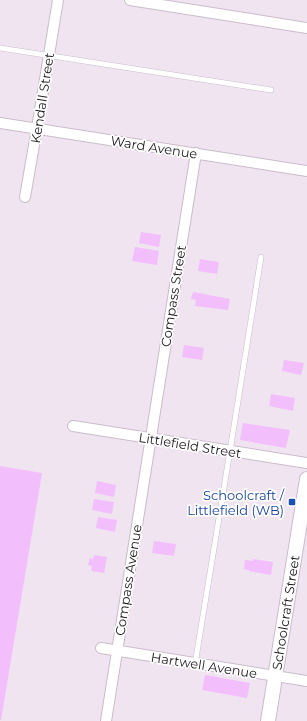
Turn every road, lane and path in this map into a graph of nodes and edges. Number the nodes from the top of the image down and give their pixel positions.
1 (58, 0) edge
2 (130, 0) edge
3 (307, 28) edge
4 (0, 48) edge
5 (49, 56) junction
6 (270, 90) dead end
7 (0, 123) edge
8 (37, 128) junction
9 (196, 153) junction
10 (307, 171) edge
11 (25, 197) dead end
12 (261, 257) dead end
13 (73, 426) dead end
14 (150, 439) junction
15 (230, 451) junction
16 (307, 463) edge
17 (307, 479) edge
18 (101, 648) dead end
19 (117, 651) junction
20 (195, 664) junction
21 (276, 677) junction
22 (307, 681) edge
23 (106, 721) edge
24 (268, 721) edge

1 - 5 street, Kendall Street
2 - 3 street
4 - 5 lane
5 - 6 lane
5 - 8 street, Kendall Street
7 - 8 street, Ward Avenue
8 - 9 street, Ward Avenue
8 - 11 street, Kendall Street
9 - 10 street, Ward Avenue
9 - 14 street, Compass Street
12 - 15 lane
13 - 14 street, Littlefield Street
14 - 15 street, Littlefield Street
14 - 19 street, Compass Avenue
15 - 16 street, Littlefield Street
15 - 20 lane
17 - 21 street, Schoolcraft Street
18 - 19 street, Hartwell Avenue
19 - 20 street, Hartwell Avenue
19 - 23 street, Compass Avenue
20 - 21 street, Hartwell Avenue
21 - 22 street, Hartwell Avenue
21 - 24 street, Schoolcraft Street

